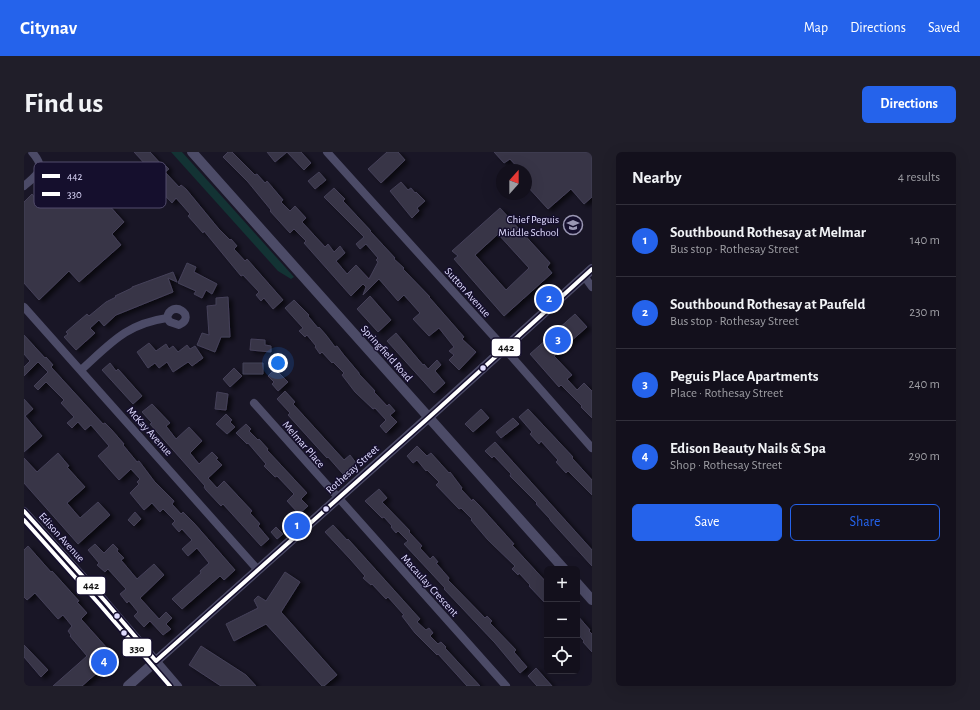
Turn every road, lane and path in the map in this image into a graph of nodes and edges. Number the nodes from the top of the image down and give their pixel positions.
1 (32, 152) edge
2 (192, 152) edge
3 (327, 152) edge
4 (39, 162) edge
5 (34, 178) edge
6 (24, 186) edge
7 (592, 269) edge
8 (584, 276) junction
9 (592, 287) edge
10 (24, 307) edge
11 (167, 318) dead end
12 (503, 348) junction
13 (81, 370) junction
14 (254, 403) dead end
15 (428, 417) junction
16 (592, 448) edge
17 (338, 498) junction
18 (24, 511) edge
19 (561, 566) edge
20 (258, 570) junction
21 (580, 586) edge
22 (592, 600) edge
23 (156, 661) junction
24 (128, 686) edge
25 (178, 686) edge
26 (506, 686) edge

1 - 4 street
2 - 15 street, Springfield Road
3 - 12 street, Sutton Avenue
5 - 6 street
7 - 8 street, Rothesay Street
8 - 9 street
8 - 12 street, Rothesay Street
10 - 13 street, McKay Avenue
11 - 13 street
12 - 15 street, Rothesay Street
12 - 16 street, Sutton Avenue
13 - 20 street, McKay Avenue
14 - 17 street, Melmar Place
15 - 17 street, Rothesay Street
15 - 19 street, Springfield Road
17 - 20 street, Rothesay Street
17 - 26 street, Macaulay Crescent
18 - 23 street, Edison Avenue
20 - 23 street, Rothesay Street
21 - 22 street
23 - 24 street, Rothesay Street
23 - 25 street, Edison Avenue

